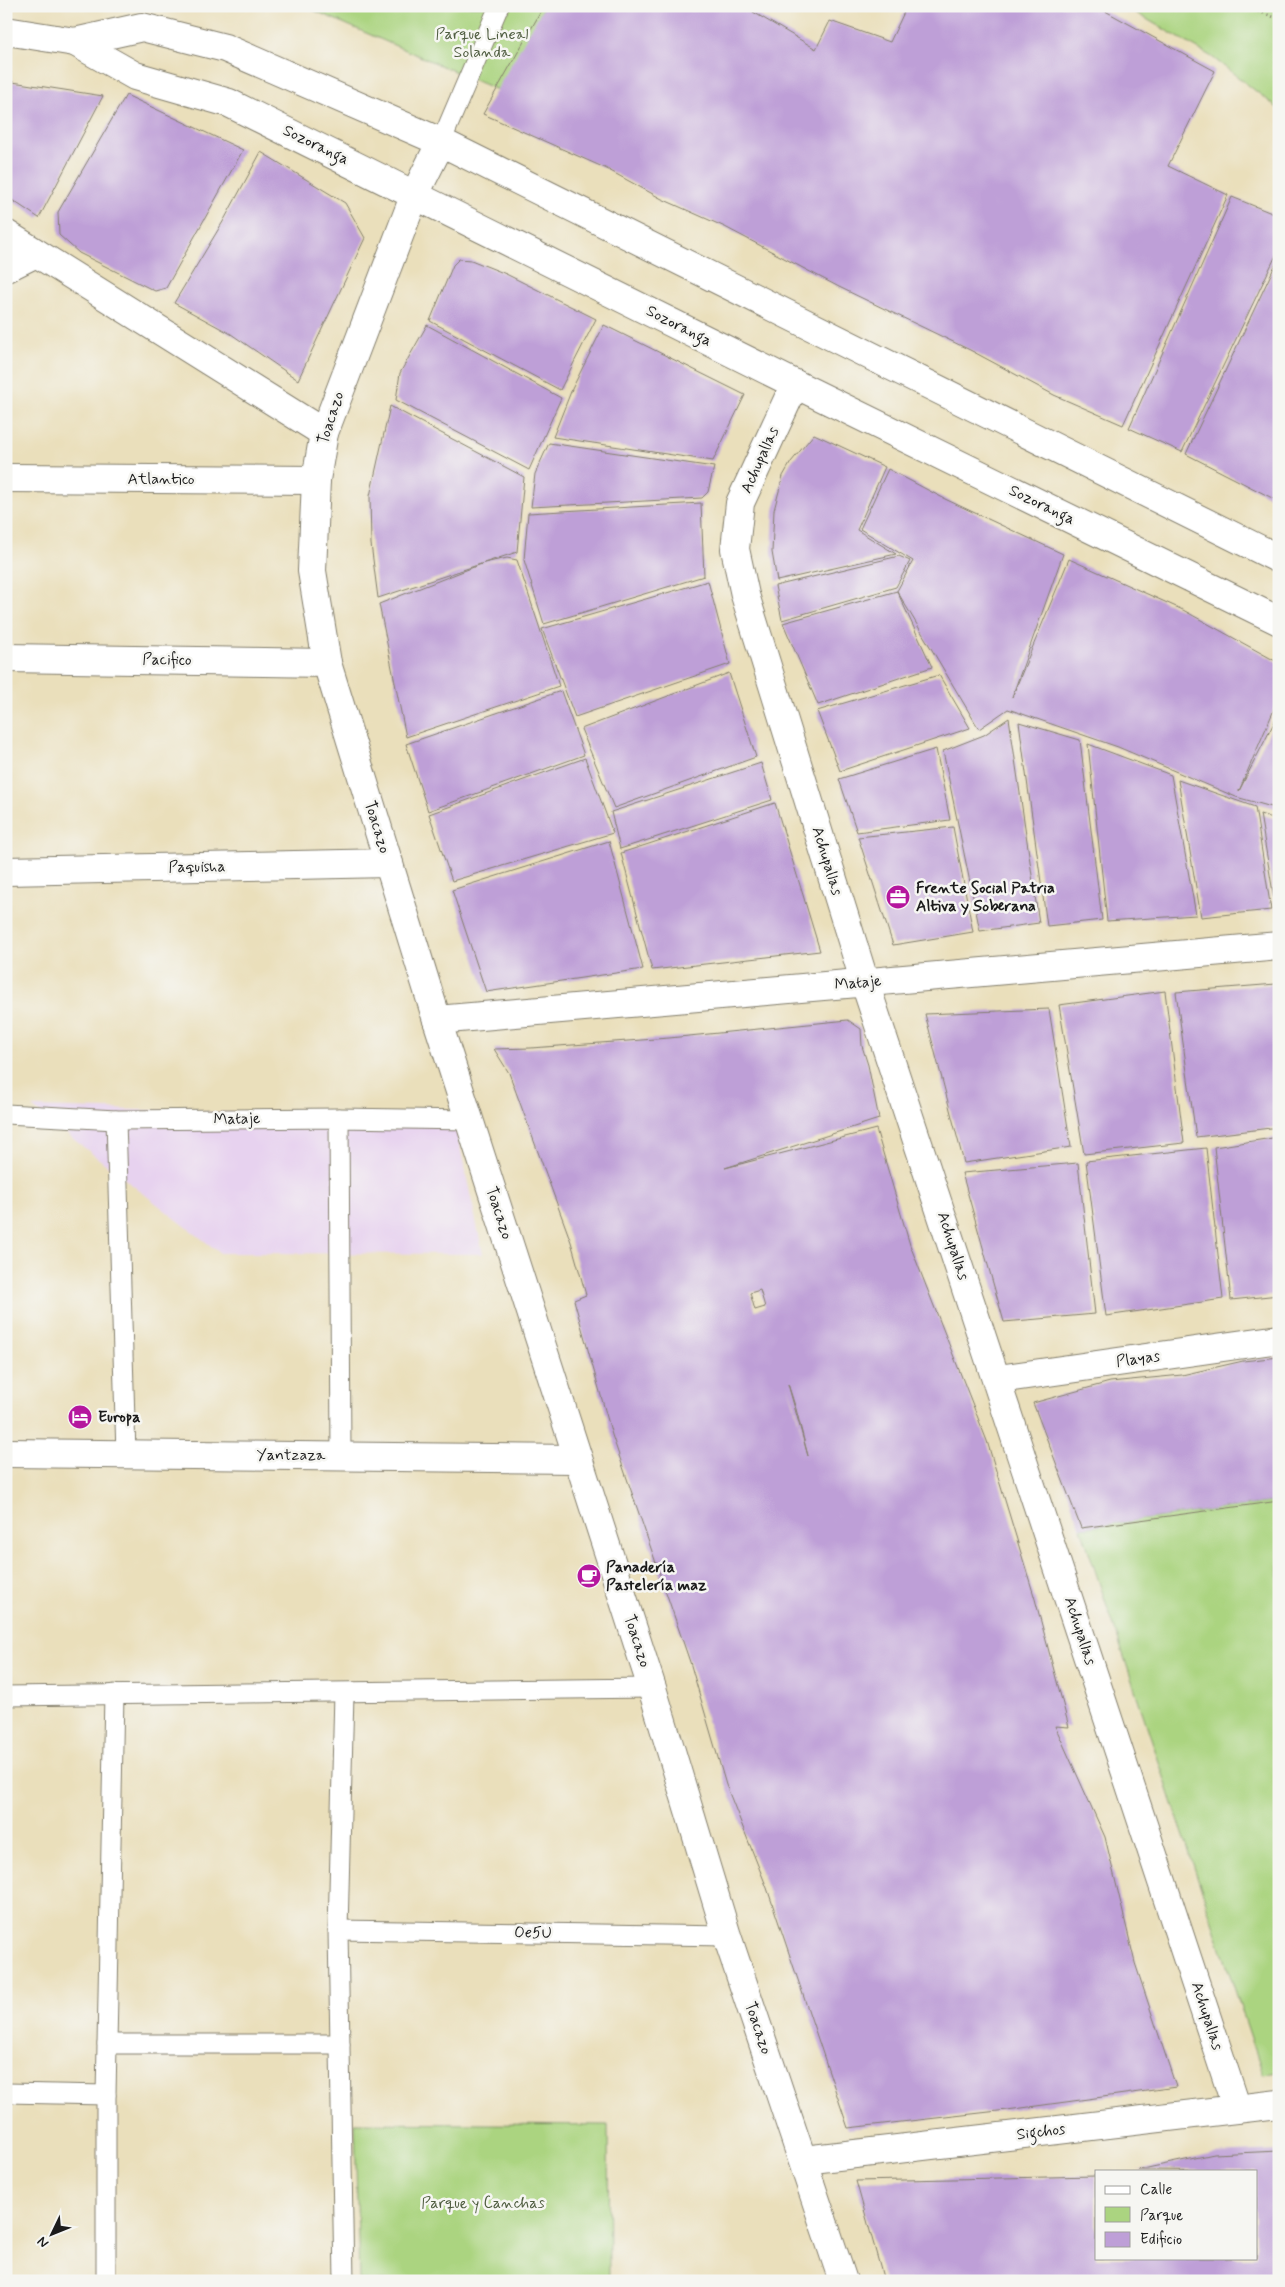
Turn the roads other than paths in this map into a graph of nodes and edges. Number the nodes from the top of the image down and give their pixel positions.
1 (499, 6) edge
2 (6, 31) edge
3 (75, 42) junction
4 (441, 142) junction
5 (416, 194) junction
6 (6, 234) edge
7 (36, 253) junction
8 (6, 268) edge
9 (795, 384) junction
10 (324, 433) junction
11 (6, 478) edge
12 (316, 480) junction
13 (1279, 559) edge
14 (1279, 620) edge
15 (6, 658) edge
16 (327, 663) junction
17 (389, 863) junction
18 (6, 871) edge
19 (1279, 946) edge
20 (865, 982) junction
21 (437, 1020) junction
22 (6, 1114) edge
23 (339, 1118) junction
24 (116, 1120) junction
25 (469, 1120) junction
26 (1279, 1339) edge
27 (998, 1380) junction
28 (6, 1452) edge
29 (126, 1454) junction
30 (341, 1455) junction
31 (577, 1458) junction
32 (652, 1688) junction
33 (344, 1693) junction
34 (114, 1694) junction
35 (6, 1696) edge
36 (338, 1930) junction
37 (727, 1936) junction
38 (107, 2044) junction
39 (340, 2044) junction
40 (6, 2093) edge
41 (106, 2095) junction
42 (1279, 2104) edge
43 (1237, 2109) junction
44 (804, 2160) junction
45 (106, 2281) edge
46 (344, 2281) edge
47 (843, 2281) edge

1 - 4 lane
2 - 3 street, Sozoranga
3 - 4 street, Sozoranga
3 - 5 street, Sozoranga
4 - 5 street, Toacazo
4 - 13 street, Sozoranga
5 - 9 street, Sozoranga
5 - 10 street, Toacazo
6 - 7 street
7 - 8 street
7 - 10 street
9 - 14 street, Sozoranga
9 - 20 street, Achupallas
10 - 12 street, Toacazo
11 - 12 street, Atlantico
12 - 16 street, Toacazo
15 - 16 street, Pacifico
16 - 17 street, Toacazo
17 - 18 street, Paquisha
17 - 21 street, Toacazo
19 - 20 street, Mataje
20 - 21 street, Mataje
20 - 27 street, Achupallas
21 - 25 street, Toacazo
22 - 24 lane, Mataje
23 - 24 lane, Mataje
23 - 25 lane, Mataje
23 - 30 lane
24 - 29 lane
25 - 31 street, Toacazo
26 - 27 street, Playas
27 - 43 street, Achupallas
28 - 29 street, Yantzaza
29 - 30 street, Yantzaza
30 - 31 street, Yantzaza
31 - 32 street, Toacazo
32 - 33 lane
32 - 37 street, Toacazo
33 - 34 lane
33 - 36 lane
34 - 35 lane
34 - 38 lane
36 - 37 lane, Oe5U
36 - 39 lane
37 - 44 street, Toacazo
38 - 39 lane
38 - 41 lane
39 - 46 lane
40 - 41 lane
41 - 45 lane
42 - 43 street, Sigchos
43 - 44 street, Sigchos
44 - 47 street, Toacazo

